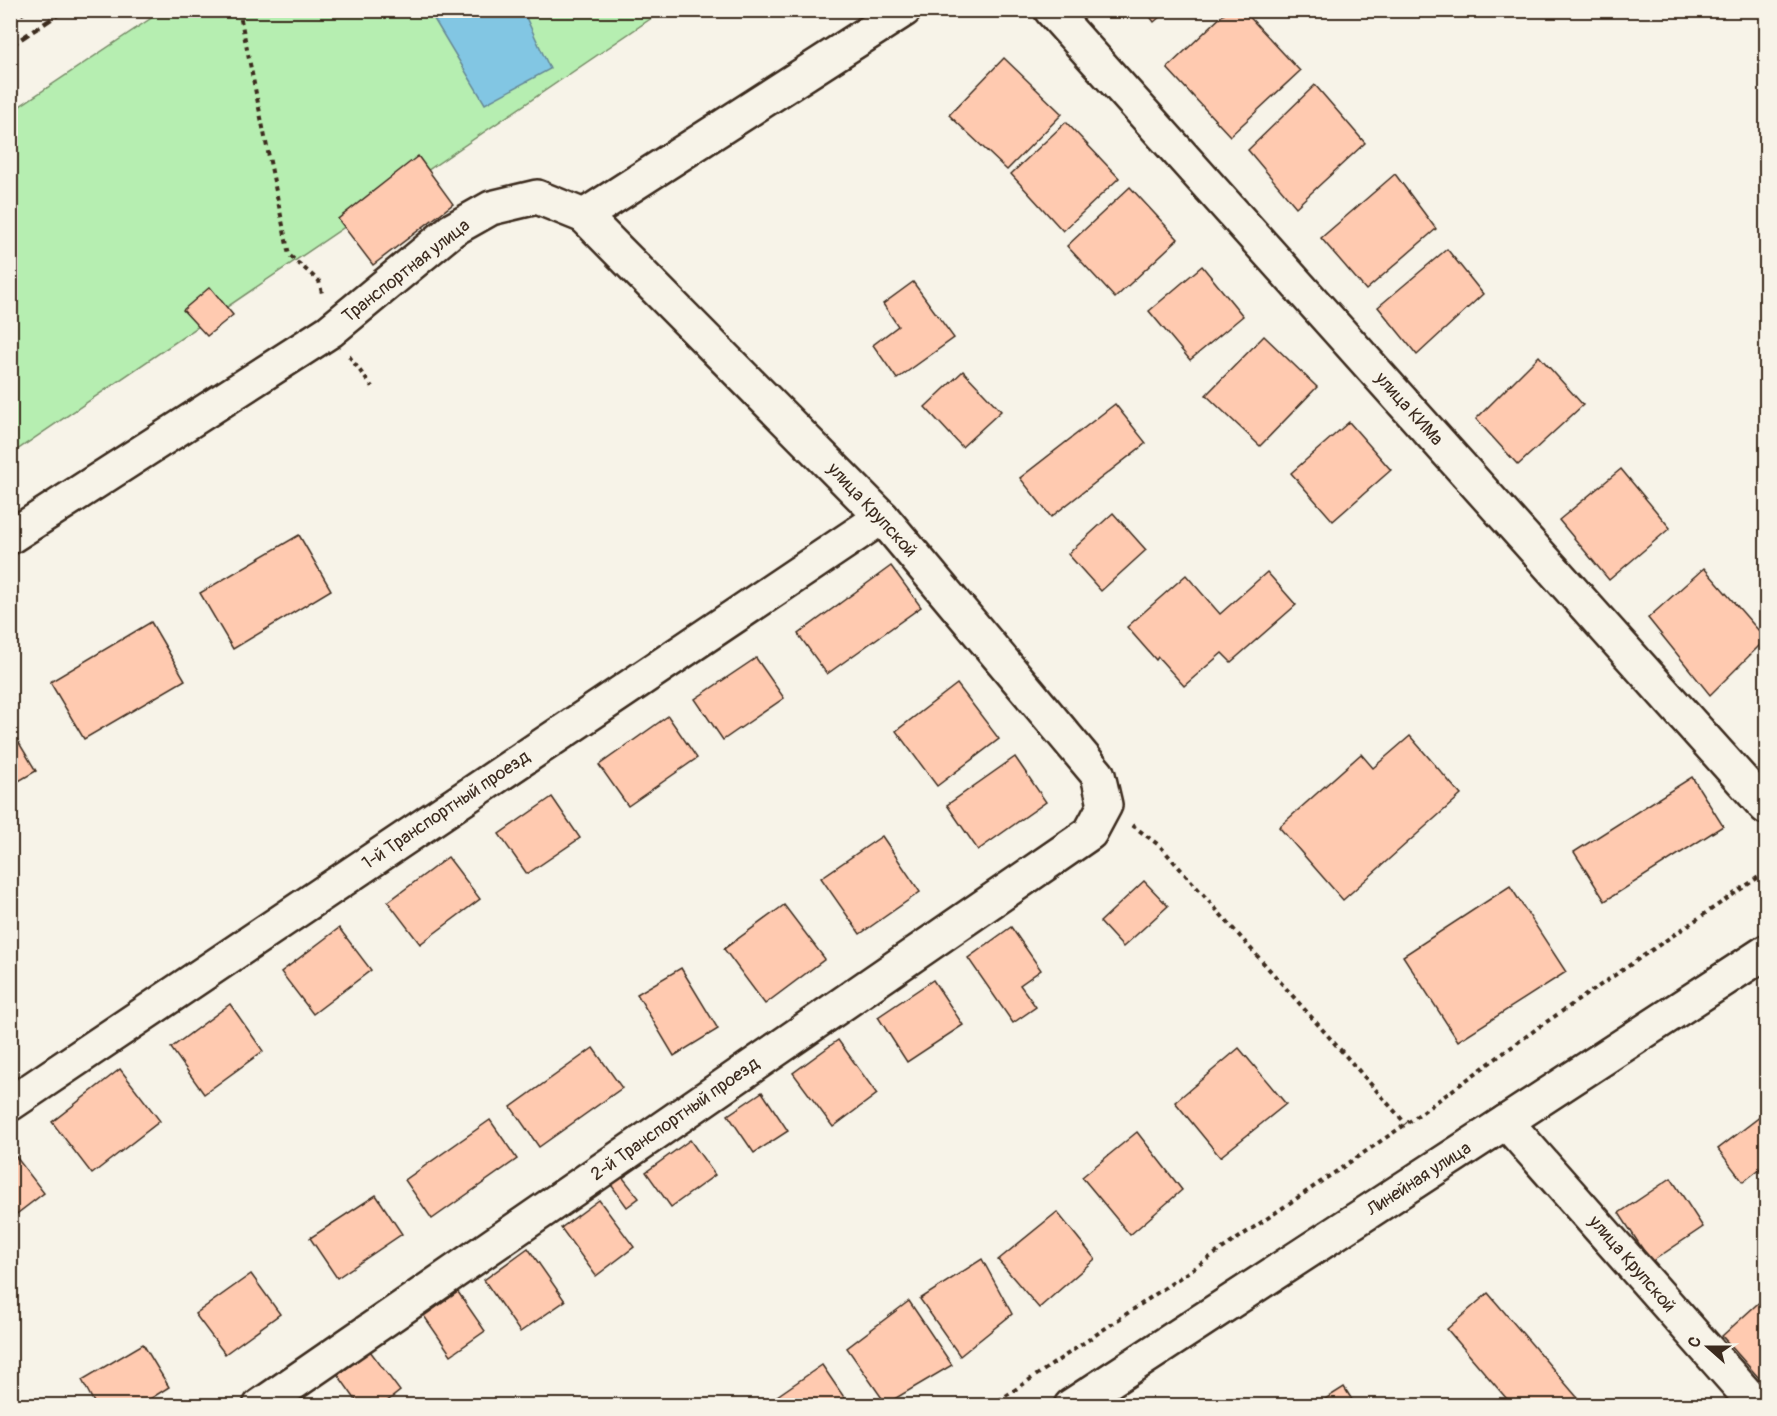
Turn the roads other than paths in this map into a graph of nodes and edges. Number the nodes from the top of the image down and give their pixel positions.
1 (904, 10) edge
2 (1051, 10) edge
3 (584, 216) junction
4 (882, 517) junction
5 (10, 537) edge
6 (1767, 807) edge
7 (1097, 819) joint
8 (1767, 952) edge
9 (10, 1104) edge
10 (1506, 1122) junction
11 (260, 1406) edge
12 (1071, 1406) edge
13 (1757, 1406) edge

1 - 3 street
2 - 6 street, улица КИМа
3 - 4 street, улица Крупской
3 - 5 street, Транспортная улица
4 - 7 street, улица Крупской
4 - 9 street, 1-й Транспортный проезд
7 - 11 street, 2-й Транспортный проезд
8 - 10 street, Линейная улица
10 - 12 street, Линейная улица
10 - 13 street, улица Крупской

